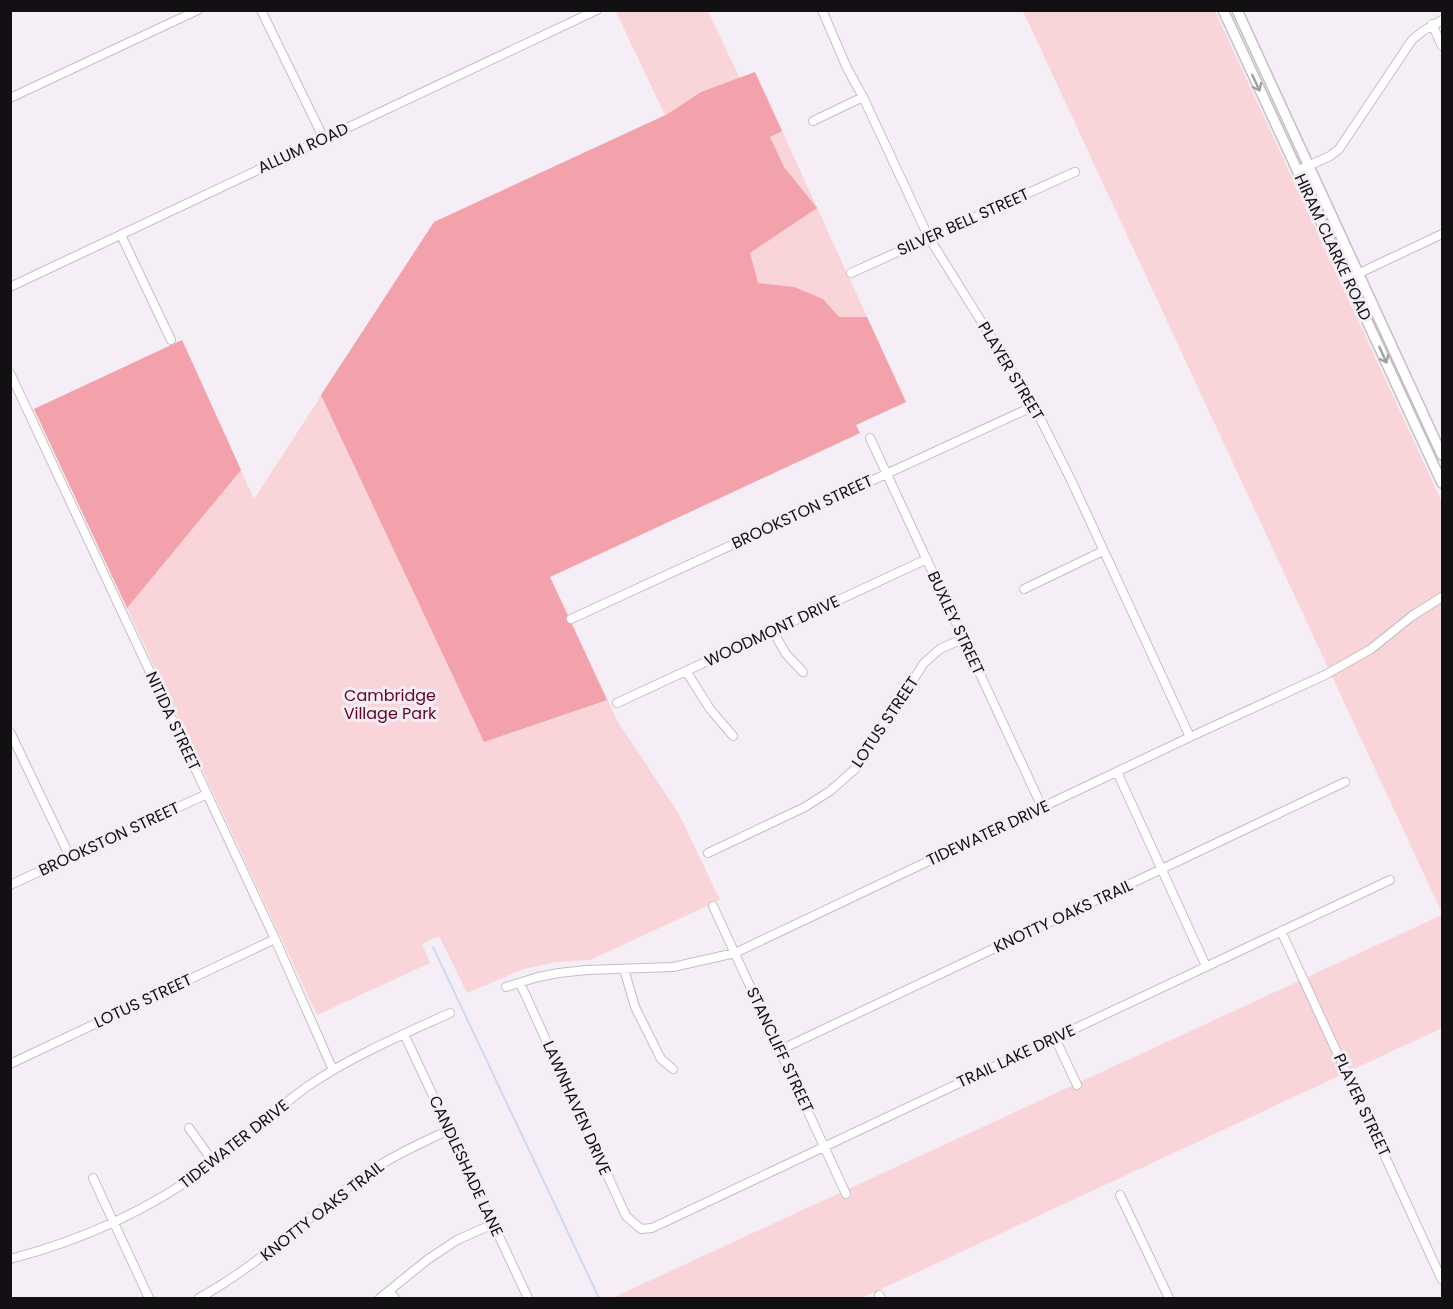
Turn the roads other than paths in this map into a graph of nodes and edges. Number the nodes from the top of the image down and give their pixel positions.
1 (198, 10) edge
2 (261, 10) edge
3 (597, 10) edge
4 (822, 10) edge
5 (1222, 10) edge
6 (1237, 10) edge
7 (1443, 20) edge
8 (1432, 24) junction
9 (1443, 46) edge
10 (1256, 53) junction
11 (1245, 58) junction
12 (863, 97) junction
13 (10, 98) edge
14 (813, 121) dead end
15 (324, 139) junction
16 (1308, 165) junction
17 (1297, 171) junction
18 (1075, 172) dead end
19 (1443, 234) edge
20 (120, 235) junction
21 (928, 236) junction
22 (851, 273) dead end
23 (1358, 274) junction
24 (1347, 279) junction
25 (10, 287) edge
26 (171, 340) dead end
27 (10, 373) edge
28 (1416, 398) junction
29 (1405, 403) junction
30 (1034, 405) junction
31 (870, 438) dead end
32 (1443, 455) edge
33 (887, 473) junction
34 (1443, 483) edge
35 (1103, 551) junction
36 (927, 560) junction
37 (1024, 589) dead end
38 (1443, 597) edge
39 (571, 619) dead end
40 (773, 631) junction
41 (964, 638) junction
42 (686, 671) junction
43 (803, 672) dead end
44 (617, 703) dead end
45 (10, 732) edge
46 (733, 736) dead end
47 (1190, 736) junction
48 (1117, 772) junction
49 (1345, 782) dead end
50 (207, 794) junction
51 (1042, 807) junction
52 (708, 853) dead end
53 (70, 857) junction
54 (1162, 870) junction
55 (1390, 880) dead end
56 (10, 885) edge
57 (713, 906) dead end
58 (1281, 931) junction
59 (275, 939) junction
60 (735, 953) junction
61 (1206, 966) junction
62 (624, 969) junction
63 (520, 983) junction
64 (506, 987) dead end
65 (450, 1013) dead end
66 (404, 1034) junction
67 (1055, 1038) junction
68 (780, 1050) junction
69 (10, 1064) edge
70 (674, 1069) dead end
71 (333, 1070) junction
72 (1077, 1085) dead end
73 (189, 1128) dead end
74 (449, 1130) junction
75 (825, 1147) junction
76 (214, 1163) junction
77 (93, 1178) dead end
78 (846, 1194) dead end
79 (1120, 1195) dead end
80 (114, 1224) junction
81 (493, 1224) junction
82 (641, 1228) joint
83 (10, 1259) edge
84 (1443, 1280) edge
85 (389, 1291) junction
86 (148, 1299) edge
87 (199, 1299) edge
88 (380, 1299) edge
89 (395, 1299) edge
90 (528, 1299) edge
91 (1169, 1299) edge

1 - 13 street
2 - 15 street
3 - 15 street, ALLUM ROAD
4 - 12 street, PLAYER STREET
5 - 11 main road, HIRAM CLARKE ROAD
6 - 10 main road, HIRAM CLARKE ROAD
7 - 8 street
8 - 9 street
8 - 16 street
10 - 11 main road
10 - 16 main road, HIRAM CLARKE ROAD
11 -> 17 main road, HIRAM CLARKE ROAD
12 - 14 street
12 - 21 street, PLAYER STREET
15 - 20 street, ALLUM ROAD
16 - 17 street
16 - 23 main road, HIRAM CLARKE ROAD
17 - 24 main road, HIRAM CLARKE ROAD
18 - 21 street, SILVER BELL STREET
19 - 23 street
20 - 25 street, ALLUM ROAD
20 - 26 street
21 - 22 street, SILVER BELL STREET
21 - 30 street, PLAYER STREET
23 - 24 street
23 - 28 main road, HIRAM CLARKE ROAD
24 -> 29 main road, HIRAM CLARKE ROAD
27 - 50 street, NITIDA STREET
28 - 29 main road
28 - 32 main road, HIRAM CLARKE ROAD
29 - 34 main road, HIRAM CLARKE ROAD
30 - 33 street, BROOKSTON STREET
30 - 35 street, PLAYER STREET
31 - 33 street, BUXLEY STREET
33 - 36 street, BUXLEY STREET
33 - 39 street, BROOKSTON STREET
35 - 37 street
35 - 47 street, PLAYER STREET
36 - 40 street, WOODMONT DRIVE
36 - 41 street, BUXLEY STREET
38 - 47 street, TIDEWATER DRIVE
40 - 42 street, WOODMONT DRIVE
40 - 43 street
41 - 51 street, BUXLEY STREET
41 - 52 street, LOTUS STREET
42 - 44 street, WOODMONT DRIVE
42 - 46 street
45 - 53 street
47 - 48 street, TIDEWATER DRIVE
48 - 51 street, TIDEWATER DRIVE
48 - 54 street
49 - 54 street, KNOTTY OAKS TRAIL
50 - 53 street, BROOKSTON STREET
50 - 59 street, NITIDA STREET
51 - 60 street, TIDEWATER DRIVE
53 - 56 street, BROOKSTON STREET
54 - 61 street
54 - 68 street, KNOTTY OAKS TRAIL
55 - 58 street, TRAIL LAKE DRIVE
57 - 60 street, STANCLIFF STREET
58 - 61 street, TRAIL LAKE DRIVE
58 - 84 street, PLAYER STREET
59 - 69 street, LOTUS STREET
59 - 71 street, NITIDA STREET
60 - 62 street, TIDEWATER DRIVE
60 - 68 street, STANCLIFF STREET
61 - 67 street, TRAIL LAKE DRIVE
62 - 63 street, TIDEWATER DRIVE
62 - 70 street
63 - 64 street, TIDEWATER DRIVE
63 - 82 street, LAWNHAVEN DRIVE
65 - 66 street, TIDEWATER DRIVE
66 - 71 street, TIDEWATER DRIVE
66 - 74 street, CANDLESHADE LANE
67 - 72 street
67 - 75 street, TRAIL LAKE DRIVE
68 - 75 street, STANCLIFF STREET
71 - 76 street, TIDEWATER DRIVE
73 - 76 street
74 - 81 street, CANDLESHADE LANE
74 - 87 street, KNOTTY OAKS TRAIL
75 - 78 street, STANCLIFF STREET
75 - 82 street, TRAIL LAKE DRIVE
76 - 80 street, TIDEWATER DRIVE
77 - 80 street
79 - 91 street
80 - 83 street, TIDEWATER DRIVE
80 - 86 street
81 - 85 street
81 - 90 street, CANDLESHADE LANE
85 - 88 street
85 - 89 street

